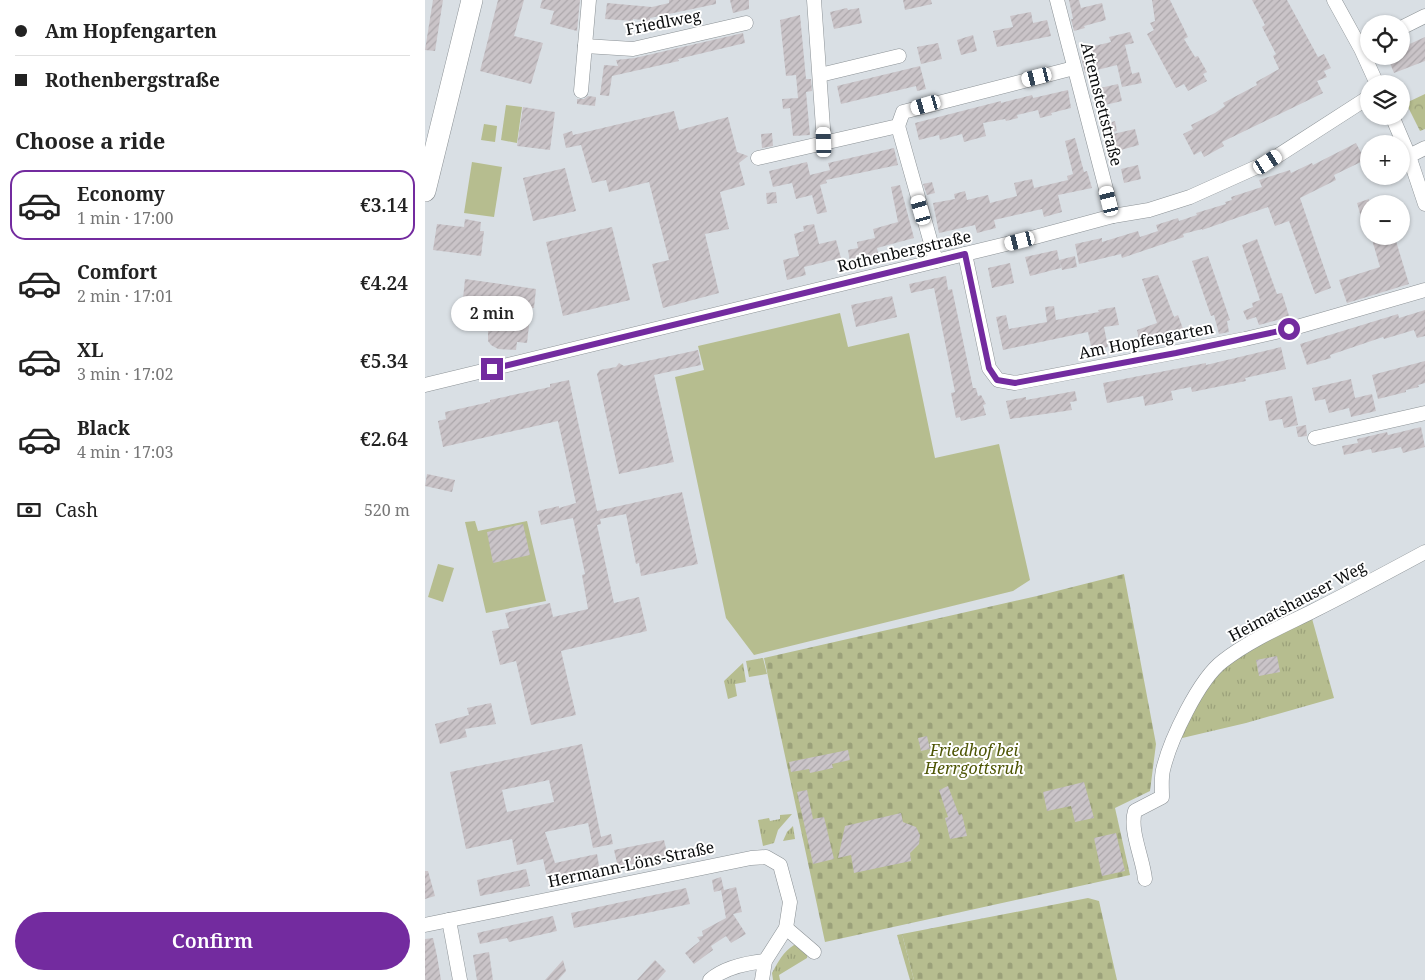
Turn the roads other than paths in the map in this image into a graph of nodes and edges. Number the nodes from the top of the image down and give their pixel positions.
1 (472, 0) edge
2 (589, 0) edge
3 (814, 0) edge
4 (1057, 0) edge
5 (1334, 0) edge
6 (1425, 16) edge
7 (747, 23) dead end
8 (1410, 24) edge
9 (1360, 39) edge
10 (585, 46) junction
11 (899, 56) dead end
12 (1074, 68) junction
13 (820, 75) junction
14 (581, 90) dead end
15 (1360, 103) edge
16 (897, 126) junction
17 (824, 142) junction
18 (1425, 148) edge
19 (1410, 156) edge
20 (758, 158) dead end
21 (1410, 159) edge
22 (425, 191) edge
23 (1425, 204) edge
24 (1113, 216) junction
25 (965, 254) junction
26 (936, 262) junction
27 (1425, 290) edge
28 (425, 385) edge
29 (1425, 413) edge
30 (1315, 438) dead end
31 (1425, 552) edge
32 (1145, 878) dead end
33 (449, 920) junction
34 (425, 925) edge
35 (786, 928) junction
36 (814, 952) dead end
37 (765, 961) junction
38 (460, 980) edge
39 (710, 980) edge
40 (762, 980) edge

1 - 22 main road
2 - 10 street
3 - 13 street
4 - 12 street, Attemstettstraße
5 - 9 street
6 - 8 street
7 - 10 street, Friedlweg
10 - 14 street
11 - 13 street
12 - 16 street
12 - 24 street, Attemstettstraße
13 - 17 street
15 - 24 street, Rothenbergstraße
16 - 17 street
16 - 26 street
17 - 20 street
18 - 19 street
21 - 23 street
24 - 25 street, Rothenbergstraße
25 - 26 street, Rothenbergstraße
25 - 27 street, Am Hopfengarten
26 - 28 street, Rothenbergstraße
29 - 30 street
31 - 32 street, Heimatshauser Weg
33 - 34 street, Hermann-Löns-Straße
33 - 35 street, Hermann-Löns-Straße
33 - 38 street
35 - 36 street
35 - 37 street
37 - 39 street
37 - 40 street

